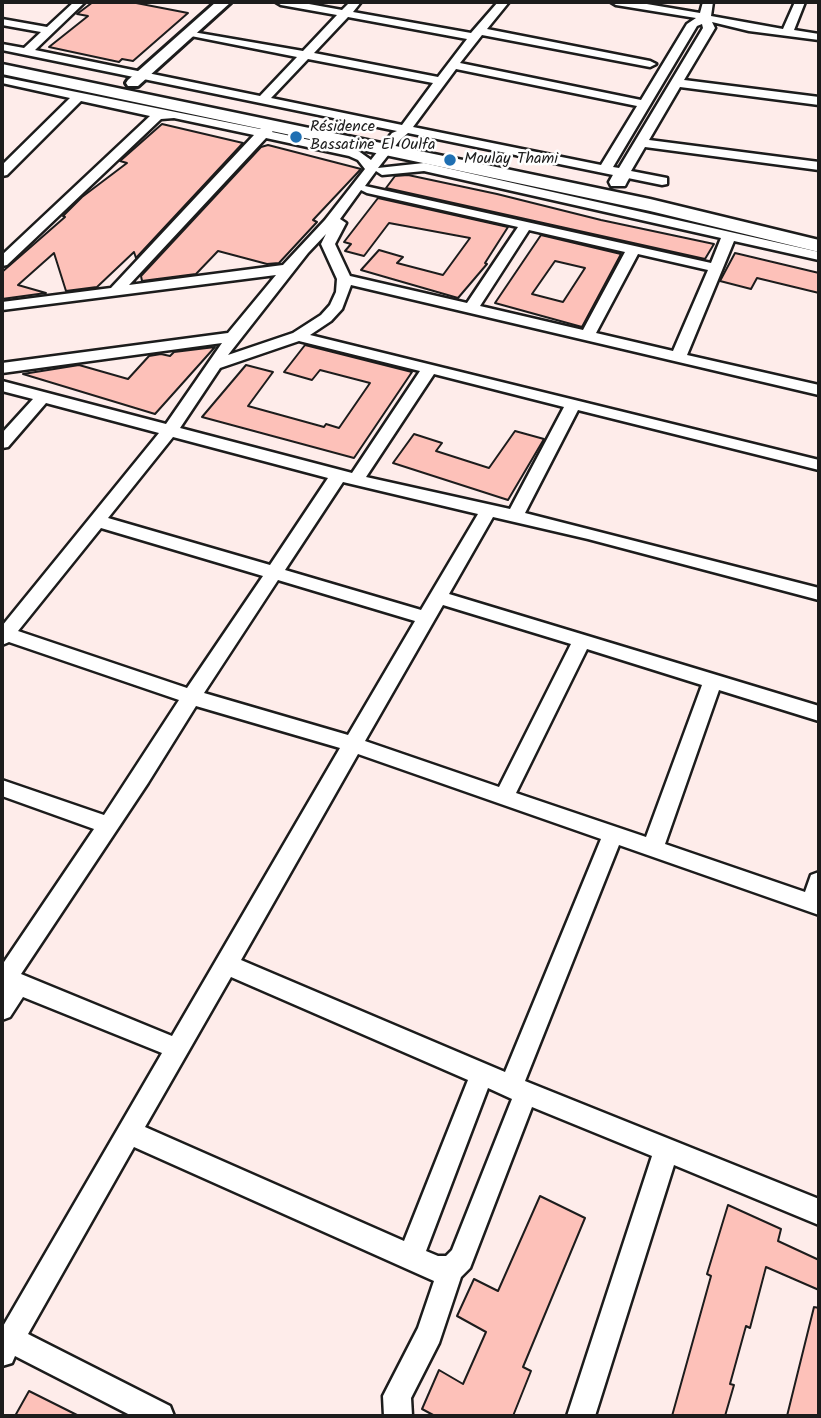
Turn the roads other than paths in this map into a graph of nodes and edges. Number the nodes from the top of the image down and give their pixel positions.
1 (80, 2) edge
2 (212, 2) edge
3 (224, 2) edge
4 (281, 2) edge
5 (356, 2) edge
6 (504, 2) edge
7 (616, 2) edge
8 (708, 2) edge
9 (800, 2) edge
10 (344, 14) junction
11 (705, 18) junction
12 (2, 22) edge
13 (51, 31) junction
14 (191, 33) junction
15 (787, 33) junction
16 (476, 34) junction
17 (819, 37) edge
18 (2, 47) edge
19 (26, 52) junction
20 (2, 54) edge
21 (306, 54) junction
22 (650, 64) dead end
23 (452, 65) junction
24 (15, 75) edge
25 (132, 78) junction
26 (2, 80) edge
27 (440, 81) junction
28 (676, 83) junction
29 (78, 97) junction
30 (263, 100) junction
31 (819, 101) edge
32 (645, 104) junction
33 (163, 115) junction
34 (266, 130) junction
35 (398, 140) junction
36 (641, 143) junction
37 (819, 166) edge
38 (376, 169) junction
39 (2, 172) edge
40 (615, 175) junction
41 (662, 181) dead end
42 (367, 189) junction
43 (525, 226) junction
44 (724, 228) junction
45 (819, 229) edge
46 (819, 246) edge
47 (633, 250) junction
48 (819, 256) edge
49 (2, 262) edge
50 (716, 268) junction
51 (288, 269) junction
52 (344, 279) junction
53 (115, 292) junction
54 (2, 306) edge
55 (472, 307) junction
56 (588, 334) junction
57 (298, 336) junction
58 (233, 337) junction
59 (679, 356) junction
60 (214, 365) junction
61 (2, 368) edge
62 (430, 368) junction
63 (2, 386) edge
64 (819, 390) edge
65 (43, 397) junction
66 (573, 404) junction
67 (171, 429) junction
68 (2, 443) edge
69 (819, 465) edge
70 (347, 478) junction
71 (487, 512) junction
72 (514, 518) junction
73 (95, 520) junction
74 (274, 572) junction
75 (819, 594) edge
76 (438, 597) junction
77 (424, 617) junction
78 (3, 635) edge
79 (581, 642) junction
80 (713, 681) junction
81 (191, 697) junction
82 (819, 713) edge
83 (352, 744) junction
84 (2, 788) edge
85 (504, 797) junction
86 (107, 825) junction
87 (613, 834) junction
88 (653, 848) junction
89 (819, 881) edge
90 (816, 904) edge
91 (226, 964) junction
92 (9, 980) edge
93 (2, 1010) edge
94 (176, 1048) junction
95 (482, 1074) junction
96 (519, 1090) junction
97 (130, 1133) junction
98 (667, 1149) junction
99 (819, 1212) edge
100 (411, 1257) junction
101 (451, 1269) junction
102 (6, 1346) edge
103 (160, 1416) edge
104 (398, 1416) edge
105 (581, 1416) edge

1 - 13 street
2 - 25 street
3 - 14 street
4 - 10 street
5 - 10 street
6 - 16 street
7 - 11 street
8 - 11 street
9 - 15 street
10 - 16 street
10 - 21 street
11 - 15 street
11 - 28 street
11 - 32 street
12 - 13 street
13 - 19 street
14 - 21 street
14 - 25 street
15 - 17 street
16 - 22 street
16 - 23 street
18 - 19 street
19 - 25 street
20 - 25 main road
21 - 27 street
21 - 30 street
23 - 27 street
23 - 32 street
24 - 26 street
24 - 29 street
24 - 34 main road
25 - 30 street
25 - 35 main road
27 - 35 street
28 - 31 street
28 - 36 street
29 - 33 street
29 - 39 street
30 - 35 street
32 - 40 street
33 - 34 street
33 - 49 street
34 - 35 main road
34 - 38 street
34 - 53 street
35 - 38 street
35 - 40 main road
35 - 44 main road
36 - 37 street
36 - 40 street
38 - 42 street
38 - 44 street
38 - 51 street
40 - 41 street
40 - 45 main road
42 - 43 street
42 - 52 street
43 - 47 street
43 - 55 street
44 - 46 main road
44 - 48 street
44 - 50 street
47 - 50 street
47 - 56 street
50 - 59 street
51 - 53 street
51 - 58 street
52 - 55 street
52 - 57 street
53 - 54 street
55 - 56 street
56 - 59 street
57 - 60 street
57 - 62 street
58 - 60 street
58 - 61 street
59 - 64 street
60 - 67 street
62 - 66 street
62 - 70 street
63 - 65 street
65 - 67 street
65 - 68 street
66 - 69 street
66 - 72 street
67 - 70 street
67 - 73 street
70 - 71 street
70 - 74 street
71 - 72 street
71 - 76 street
72 - 75 street
73 - 74 street
73 - 78 street
74 - 77 street
74 - 81 street
76 - 77 street
76 - 79 street
77 - 83 street
78 - 81 street
79 - 80 street
79 - 85 street
80 - 82 street
80 - 88 street
81 - 83 street
81 - 86 street
83 - 85 street
83 - 91 street
84 - 86 street
85 - 87 street
86 - 92 street
87 - 88 street
87 - 96 street
88 - 90 street
89 - 90 street
91 - 94 street
91 - 95 street
92 - 93 street
92 - 94 street
94 - 97 street
95 - 96 street
95 - 100 street
96 - 98 street
96 - 101 street
97 - 100 street
97 - 102 street
98 - 99 street
98 - 105 street
100 - 101 street
101 - 104 street
102 - 103 street

